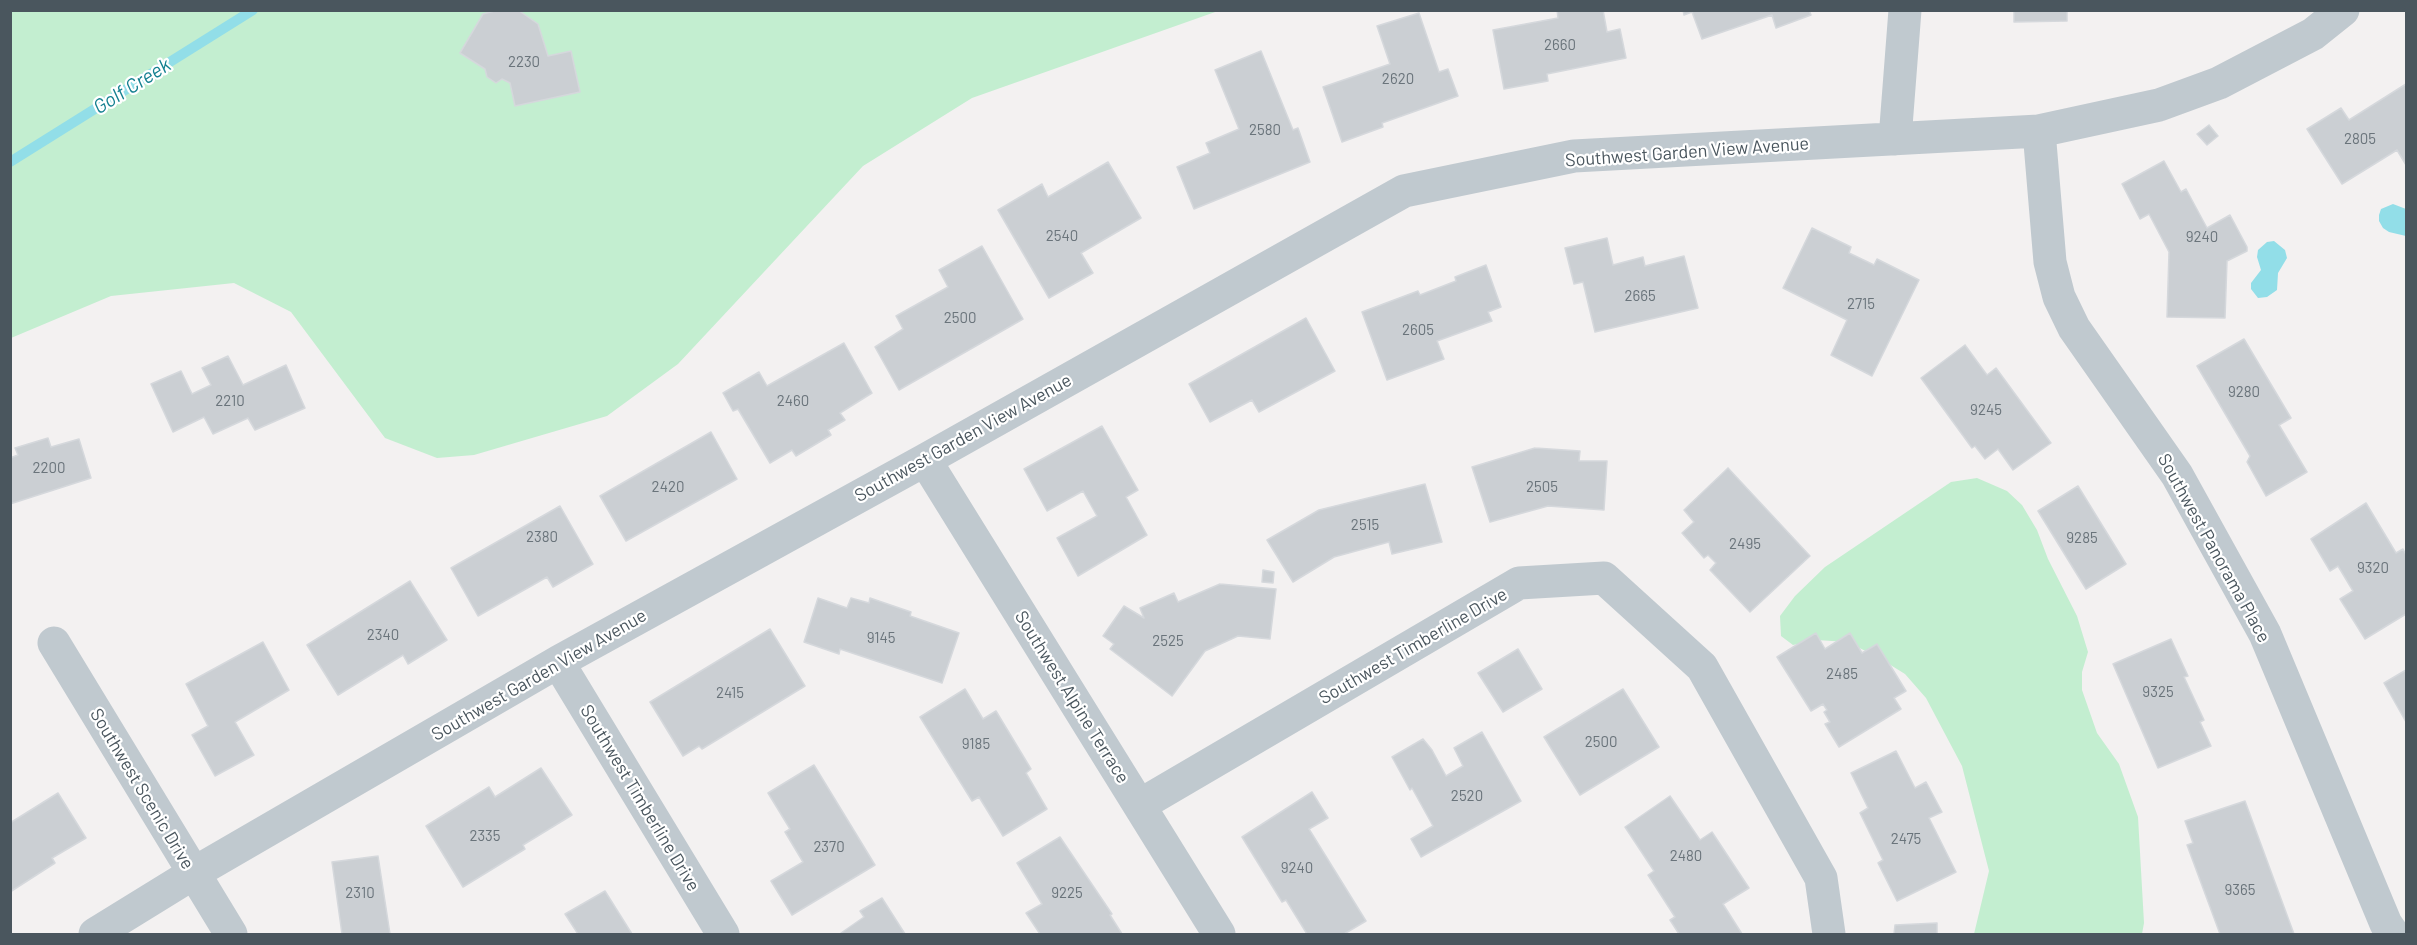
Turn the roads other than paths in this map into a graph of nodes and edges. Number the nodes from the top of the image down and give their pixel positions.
1 (1905, 10) edge
2 (2343, 10) edge
3 (2039, 131) junction
4 (1896, 139) junction
5 (925, 460) junction
6 (54, 643) dead end
7 (558, 662) junction
8 (1140, 806) junction
9 (194, 873) junction
10 (95, 934) edge
11 (231, 934) edge
12 (723, 934) edge
13 (1220, 934) edge
14 (1829, 934) edge
15 (2393, 934) edge

1 - 4 street
2 - 3 street, Southwest Garden View Avenue
3 - 4 street, Southwest Garden View Avenue
3 - 15 street, Southwest Panorama Place
4 - 5 street, Southwest Garden View Avenue
5 - 7 street, Southwest Garden View Avenue
5 - 8 street, Southwest Alpine Terrace
6 - 9 street, Southwest Scenic Drive
7 - 9 street, Southwest Garden View Avenue
7 - 12 street, Southwest Timberline Drive
8 - 13 street, Southwest Alpine Terrace
8 - 14 street, Southwest Timberline Drive
9 - 10 street, Southwest Garden View Avenue
9 - 11 street, Southwest Scenic Drive

